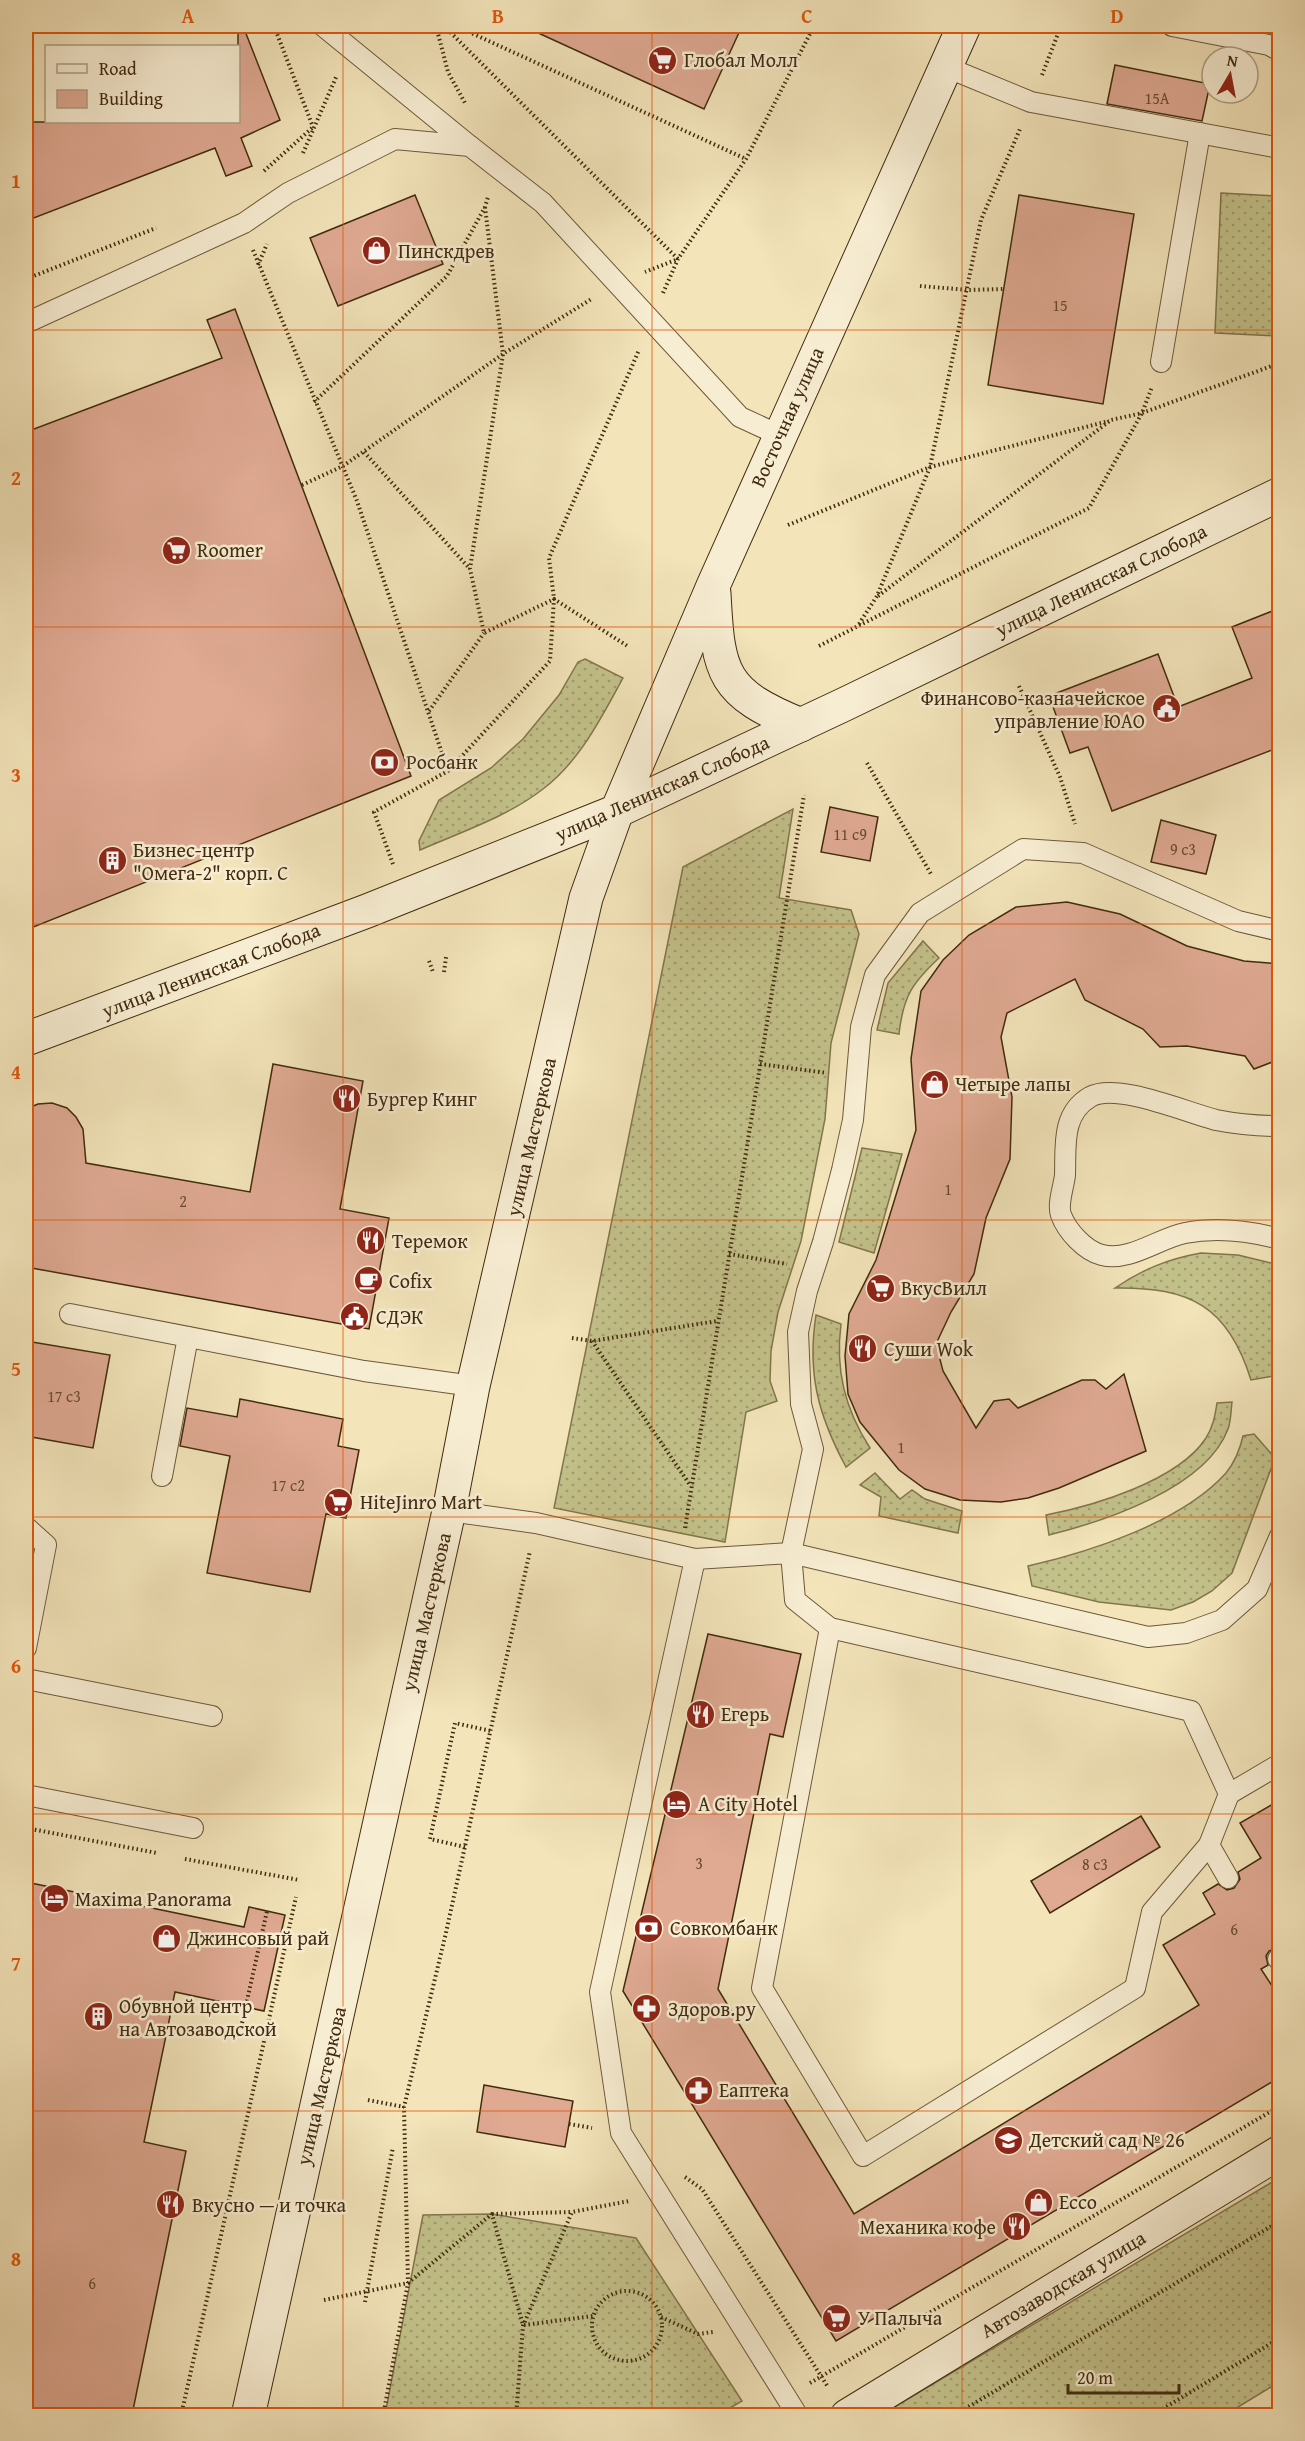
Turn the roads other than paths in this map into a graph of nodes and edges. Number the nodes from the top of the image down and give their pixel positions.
1 (323, 26) edge
2 (964, 26) edge
3 (1172, 26) edge
4 (1280, 51) edge
5 (946, 67) junction
6 (1200, 133) junction
7 (470, 146) junction
8 (1280, 148) edge
9 (26, 323) edge
10 (1161, 362) dead end
11 (779, 435) junction
12 (1280, 494) edge
13 (713, 586) junction
14 (801, 725) junction
15 (617, 811) junction
16 (1280, 931) edge
17 (26, 1039) edge
18 (1280, 1126) edge
19 (1280, 1239) edge
20 (70, 1314) dead end
21 (188, 1337) junction
22 (473, 1386) junction
23 (162, 1476) dead end
24 (448, 1511) junction
25 (26, 1527) edge
26 (1280, 1536) edge
27 (791, 1553) junction
28 (688, 1557) junction
29 (830, 1628) junction
30 (26, 1648) edge
31 (26, 1679) edge
32 (212, 1716) dead end
33 (1280, 1764) edge
34 (1229, 1794) junction
35 (26, 1795) edge
36 (193, 1828) dead end
37 (1209, 1845) junction
38 (1228, 1878) dead end
39 (1280, 2152) edge
40 (838, 2403) edge
41 (248, 2415) edge
42 (798, 2415) edge

1 - 7 lane
2 - 5 main road, Восточная улица
3 - 4 lane
5 - 6 lane
5 - 11 main road, Восточная улица
6 - 8 lane
6 - 10 lane
7 - 9 lane
7 - 11 lane
11 - 13 main road, Восточная улица
12 - 14 main road, улица Ленинская Слобода
13 - 14 main road
13 - 15 main road, Восточная улица
14 - 15 main road, улица Ленинская Слобода
15 - 17 main road, улица Ленинская Слобода
15 - 22 main road, улица Мастеркова
16 - 27 lane
18 - 19 lane
20 - 21 lane
21 - 22 lane
21 - 23 lane
22 - 24 main road, улица Мастеркова
24 - 28 lane
24 - 41 main road, улица Мастеркова
25 - 30 lane
26 - 27 lane
27 - 28 lane
27 - 29 lane
28 - 42 lane
29 - 34 lane
29 - 37 lane
31 - 32 lane
33 - 34 lane
34 - 37 lane
35 - 36 lane
37 - 38 lane
39 - 40 main road, Автозаводская улица

